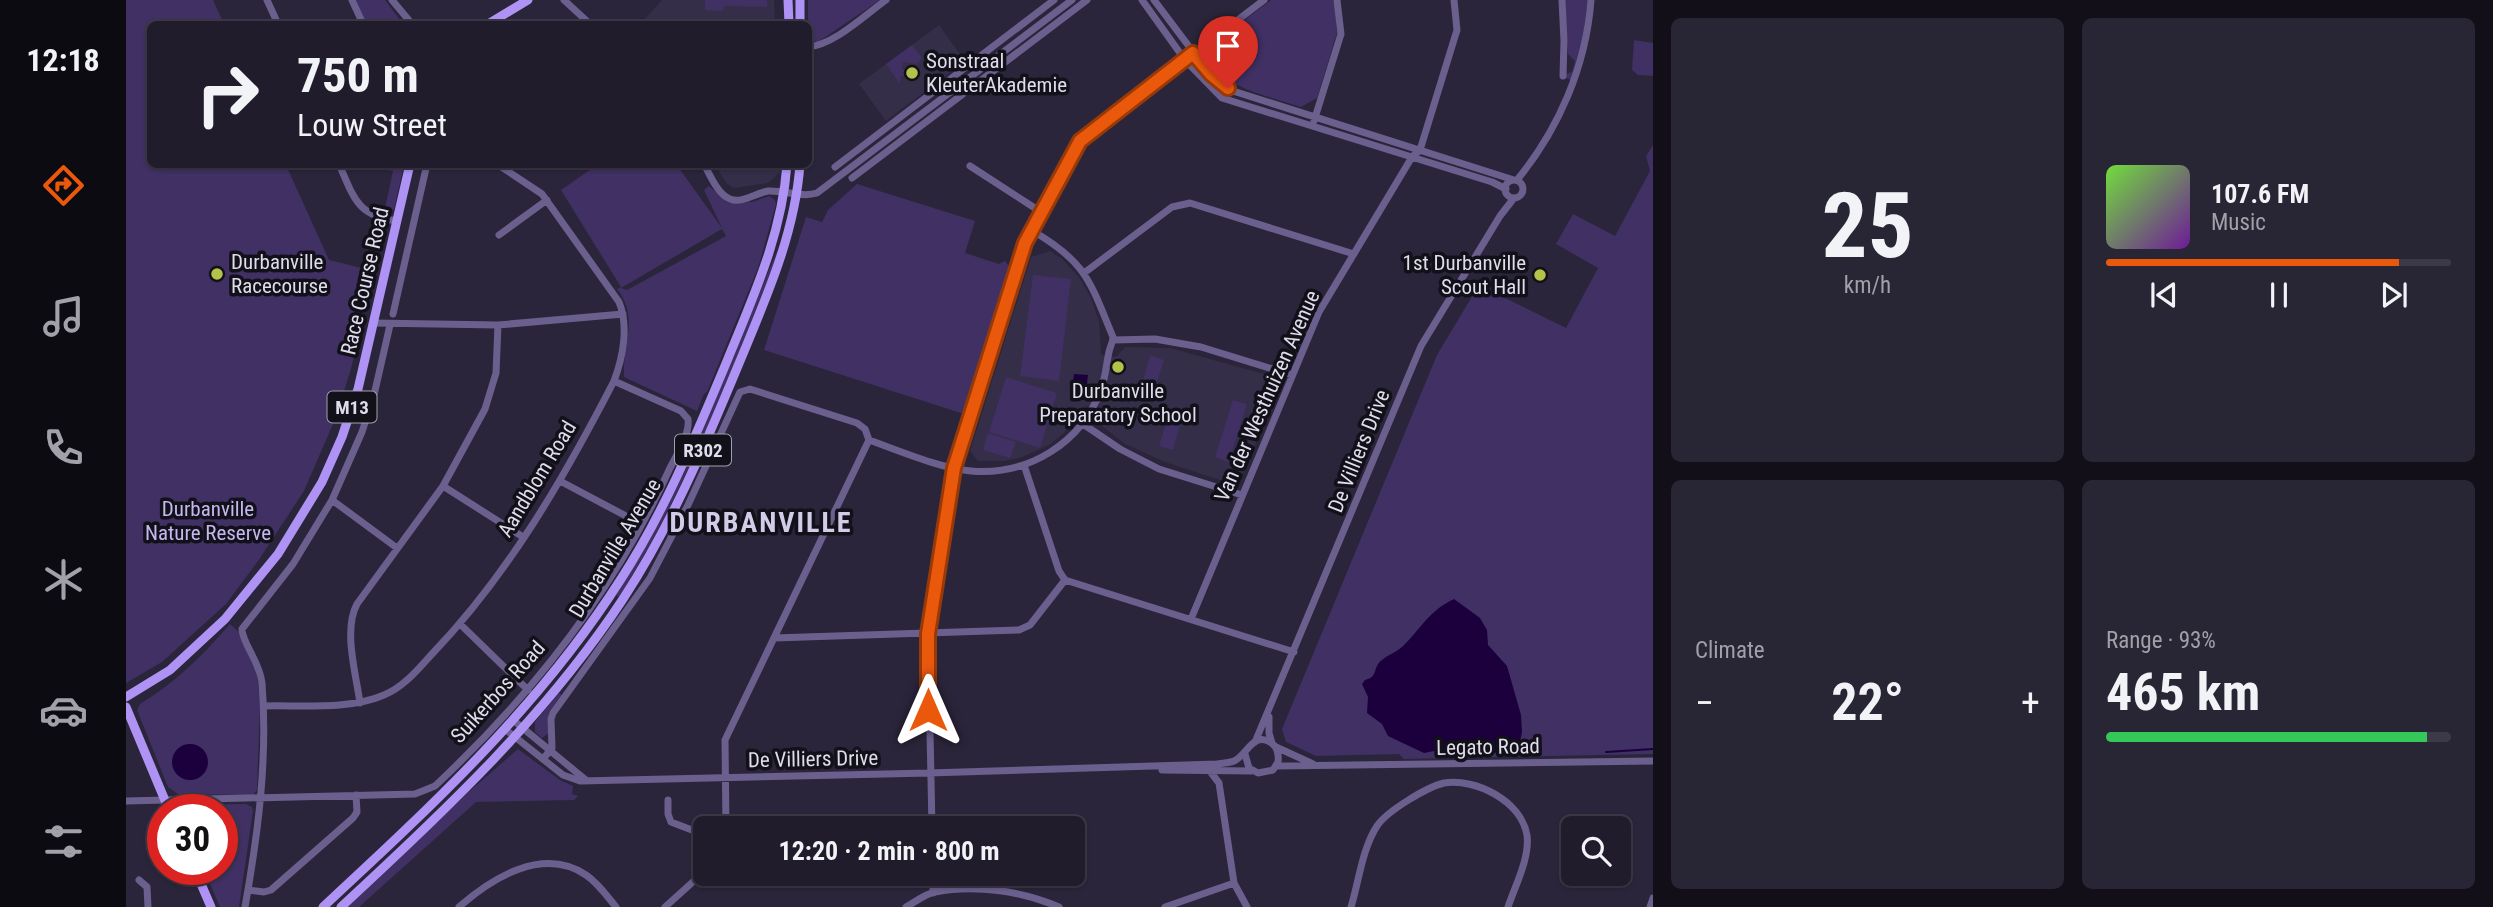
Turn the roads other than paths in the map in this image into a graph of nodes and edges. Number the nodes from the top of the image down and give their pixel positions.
1 (267, 0) edge
2 (352, 0) edge
3 (392, 0) edge
4 (527, 0) edge
5 (564, 0) edge
6 (788, 0) edge
7 (800, 0) edge
8 (886, 0) edge
9 (1054, 0) edge
10 (1072, 0) edge
11 (1087, 0) edge
12 (1142, 0) edge
13 (1154, 0) edge
14 (1264, 0) edge
15 (1337, 0) edge
16 (1454, 0) edge
17 (1562, 0) edge
18 (1591, 0) edge
19 (277, 21) edge
20 (362, 21) edge
21 (408, 21) edge
22 (493, 21) edge
23 (587, 21) edge
24 (789, 21) edge
25 (800, 21) edge
26 (812, 47) edge
27 (1193, 53) junction
28 (1185, 60) junction
29 (1563, 76) dead end
30 (1315, 117) junction
31 (1312, 126) junction
32 (877, 135) junction
33 (885, 142) junction
34 (1420, 150) junction
35 (1412, 157) junction
36 (970, 166) dead end
37 (835, 167) dead end
38 (341, 168) edge
39 (409, 168) edge
40 (426, 168) edge
41 (503, 168) edge
42 (706, 168) edge
43 (787, 168) edge
44 (799, 168) edge
45 (852, 178) dead end
46 (1518, 181) junction
47 (784, 192) junction
48 (796, 194) junction
49 (1509, 194) junction
50 (547, 200) junction
51 (1041, 212) junction
52 (397, 221) junction
53 (1031, 230) junction
54 (499, 235) dead end
55 (1354, 254) junction
56 (1084, 273) junction
57 (393, 314) dead end
58 (623, 314) junction
59 (373, 323) junction
60 (390, 325) junction
61 (498, 325) junction
62 (1113, 340) junction
63 (1292, 375) junction
64 (614, 381) junction
65 (1083, 424) junction
66 (869, 440) junction
67 (1024, 465) junction
68 (954, 468) junction
69 (560, 481) junction
70 (443, 486) junction
71 (1242, 495) junction
72 (332, 500) junction
73 (641, 524) junction
74 (523, 537) junction
75 (397, 548) junction
76 (1065, 580) junction
77 (1191, 619) junction
78 (460, 624) junction
79 (928, 634) junction
80 (774, 638) junction
81 (1294, 652) junction
82 (528, 690) junction
83 (126, 698) edge
84 (360, 703) junction
85 (264, 706) junction
86 (126, 707) edge
87 (1270, 710) junction
88 (513, 720) junction
89 (505, 729) junction
90 (523, 729) junction
91 (516, 737) junction
92 (1255, 742) junction
93 (1274, 745) junction
94 (550, 751) junction
95 (1245, 754) junction
96 (543, 759) junction
97 (1653, 761) edge
98 (1276, 766) junction
99 (1323, 767) junction
100 (1123, 768) junction
101 (1231, 769) junction
102 (1209, 770) junction
103 (1253, 771) junction
104 (929, 774) junction
105 (725, 778) junction
106 (587, 781) junction
107 (1219, 783) junction
108 (162, 794) edge
109 (356, 795) junction
110 (238, 798) edge
111 (261, 798) junction
112 (147, 800) edge
113 (668, 800) dead end
114 (126, 801) edge
115 (726, 816) edge
116 (931, 816) edge
117 (693, 830) edge
118 (139, 880) dead end
119 (693, 882) edge
120 (1234, 883) junction
121 (201, 885) edge
122 (933, 886) edge
123 (248, 890) junction
124 (933, 892) junction
125 (1653, 898) edge
126 (148, 907) edge
127 (211, 907) edge
128 (245, 907) edge
129 (323, 907) edge
130 (341, 907) edge
131 (459, 907) edge
132 (616, 907) edge
133 (665, 907) edge
134 (906, 907) edge
135 (1059, 907) edge
136 (1165, 907) edge
137 (1247, 907) edge
138 (1351, 907) edge
139 (1508, 907) edge
140 (1650, 907) edge

1 - 19 street
2 - 20 street
3 - 21 street
4 - 22 main road
5 - 23 street
6 - 24 main road
7 - 25 main road
8 - 26 street
9 - 32 street
10 - 33 street
11 - 45 street
12 - 28 street
13 - 27 street
14 - 27 street
15 - 30 street
16 - 34 street
17 - 29 street
18 - 46 street
27 - 28 street
27 - 30 street
28 - 31 street
28 - 51 street
30 - 31 street
30 - 34 street
31 - 35 street
32 - 33 street
32 - 37 street
33 - 48 street
34 - 35 street, Van der Westhuizen Avenue
34 - 46 street
35 - 49 street
35 - 55 street, Van der Westhuizen Avenue
36 - 51 street
38 - 52 street
39 - 52 main road, Race Course Road / M13
40 - 57 street
41 - 50 street
42 - 47 street
43 - 47 main road, Durbanville Avenue / R302
44 - 48 main road, Durbanville Avenue / R302
46 - 49 street
46 - 49 street
47 - 48 street
47 - 88 main road, Durbanville Avenue / R302
48 - 90 main road, Durbanville Avenue / R302
49 - 81 street, De Villiers Drive
50 - 54 street
50 - 58 street
51 - 53 street
52 - 59 main road, Race Course Road / M13
53 - 56 street
53 - 68 street
55 - 56 street
55 - 63 street, Van der Westhuizen Avenue
56 - 62 street
58 - 61 street
58 - 64 street, Aandblom Road
59 - 60 street
59 - 83 main road, Race Course Road / M13
60 - 61 street
60 - 72 street
61 - 70 street
62 - 63 street
62 - 65 street
63 - 71 street, Van der Westhuizen Avenue
64 - 69 street, Aandblom Road
64 - 73 street, Suikerbos Road
65 - 67 street
65 - 71 street
66 - 68 street
66 - 80 street
66 - 94 street
67 - 68 street
67 - 76 street
68 - 79 street
69 - 73 street
69 - 74 street, Aandblom Road
70 - 74 street
70 - 75 street
71 - 77 street, Van der Westhuizen Avenue
72 - 75 street
72 - 85 street
73 - 82 street, Suikerbos Road
74 - 78 street, Aandblom Road
75 - 84 street
76 - 77 street
76 - 79 street
77 - 81 street
78 - 82 street
78 - 84 street, Aandblom Road
79 - 80 street
79 - 104 street
80 - 105 street
81 - 87 street, De Villiers Drive
82 - 109 street, Suikerbos Road
84 - 85 street, Aandblom Road
85 - 111 street
86 - 108 main road
87 - 92 street, De Villiers Drive
87 - 93 street, De Villiers Drive
88 - 89 main road, Durbanville Avenue / R302
88 - 90 street
89 - 91 street, De Villiers Drive
89 - 129 main road, Durbanville Avenue / R302
90 - 91 main road, Durbanville Avenue / R302
90 - 94 street
91 - 96 street, De Villiers Drive
91 - 130 main road, Durbanville Avenue / R302
92 - 93 street
92 - 95 street
93 - 98 street
93 - 99 street, Legato Road
94 - 96 street
94 - 106 street
95 - 100 street, De Villiers Drive
95 - 103 street
96 - 106 street, De Villiers Drive
97 - 99 street, Legato Road
98 - 99 street, Legato Road
98 - 103 street
100 - 102 street, De Villiers Drive
100 - 104 street, De Villiers Drive
101 - 102 street, De Villiers Drive
101 - 103 street, De Villiers Drive
101 - 107 street
102 - 107 street
104 - 105 street, De Villiers Drive
104 - 116 street
105 - 106 street, De Villiers Drive
105 - 115 street
107 - 120 street
109 - 111 street, Suikerbos Road
109 - 123 street
110 - 111 street, Suikerbos Road
111 - 123 street
112 - 114 street, Suikerbos Road
113 - 117 street
118 - 126 street
119 - 133 street
120 - 136 street
120 - 137 street
121 - 127 main road
122 - 124 street
123 - 128 street
124 - 134 street
124 - 135 street
125 - 140 street
131 - 132 street
138 - 139 street

